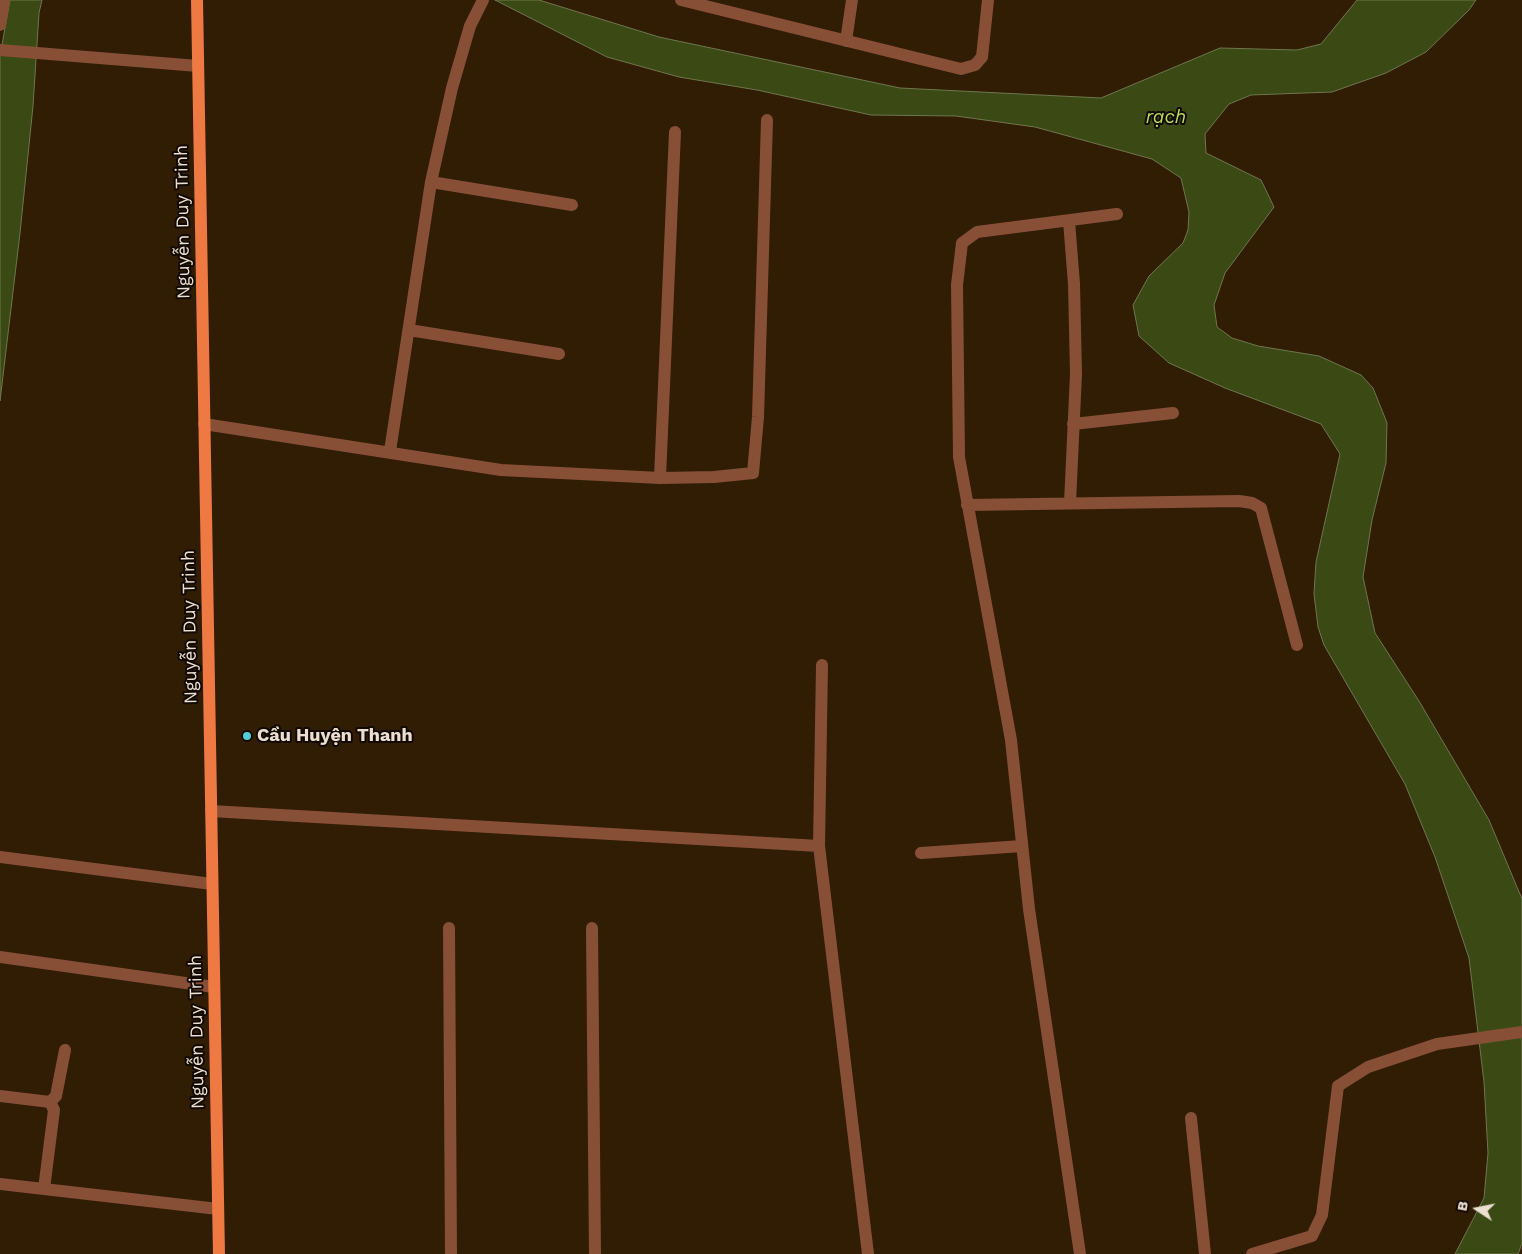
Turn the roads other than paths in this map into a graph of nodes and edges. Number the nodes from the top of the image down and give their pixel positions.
1 (4, 0) edge
2 (196, 0) edge
3 (483, 0) edge
4 (682, 0) edge
5 (852, 0) edge
6 (988, 0) edge
7 (0, 25) edge
8 (846, 42) junction
9 (0, 50) edge
10 (198, 66) junction
11 (767, 120) dead end
12 (675, 132) dead end
13 (431, 182) junction
14 (572, 205) dead end
15 (1117, 214) dead end
16 (1069, 221) junction
17 (409, 330) junction
18 (559, 354) dead end
19 (1173, 413) dead end
20 (204, 424) junction
21 (1072, 424) junction
22 (390, 451) junction
23 (660, 478) junction
24 (1070, 503) junction
25 (967, 505) junction
26 (1297, 645) dead end
27 (822, 665) dead end
28 (211, 811) junction
29 (819, 846) junction
30 (1022, 846) junction
31 (921, 853) dead end
32 (0, 857) edge
33 (212, 884) junction
34 (450, 928) dead end
35 (592, 928) dead end
36 (0, 957) edge
37 (214, 987) junction
38 (1522, 1032) edge
39 (65, 1050) dead end
40 (0, 1096) edge
41 (50, 1102) junction
42 (1191, 1118) dead end
43 (0, 1184) edge
44 (44, 1189) junction
45 (218, 1209) junction
46 (219, 1254) edge
47 (451, 1254) edge
48 (595, 1254) edge
49 (868, 1254) edge
50 (1080, 1254) edge
51 (1205, 1254) edge
52 (1252, 1254) edge

1 - 7 street
2 - 10 main road, Nguyễn Duy Trinh
3 - 13 street
4 - 8 street
5 - 8 street
6 - 8 street
9 - 10 street
10 - 20 main road, Nguyễn Duy Trinh
11 - 23 street
12 - 23 street
13 - 14 street
13 - 17 street
15 - 16 street
16 - 21 street
16 - 25 street
17 - 18 street
17 - 22 street
19 - 21 street
20 - 22 street
20 - 28 main road, Nguyễn Duy Trinh
21 - 24 street
22 - 23 street
24 - 25 street
24 - 26 street
25 - 30 street
27 - 29 street
28 - 29 street
28 - 33 main road, Nguyễn Duy Trinh
29 - 49 street
30 - 31 street
30 - 50 street
32 - 33 street
33 - 37 main road, Nguyễn Duy Trinh
34 - 47 street
35 - 48 street
36 - 37 street
37 - 45 main road, Nguyễn Duy Trinh
38 - 52 street
39 - 41 street
40 - 41 street
41 - 44 street
42 - 51 street
43 - 44 street
44 - 45 street
45 - 46 main road, Nguyễn Duy Trinh

